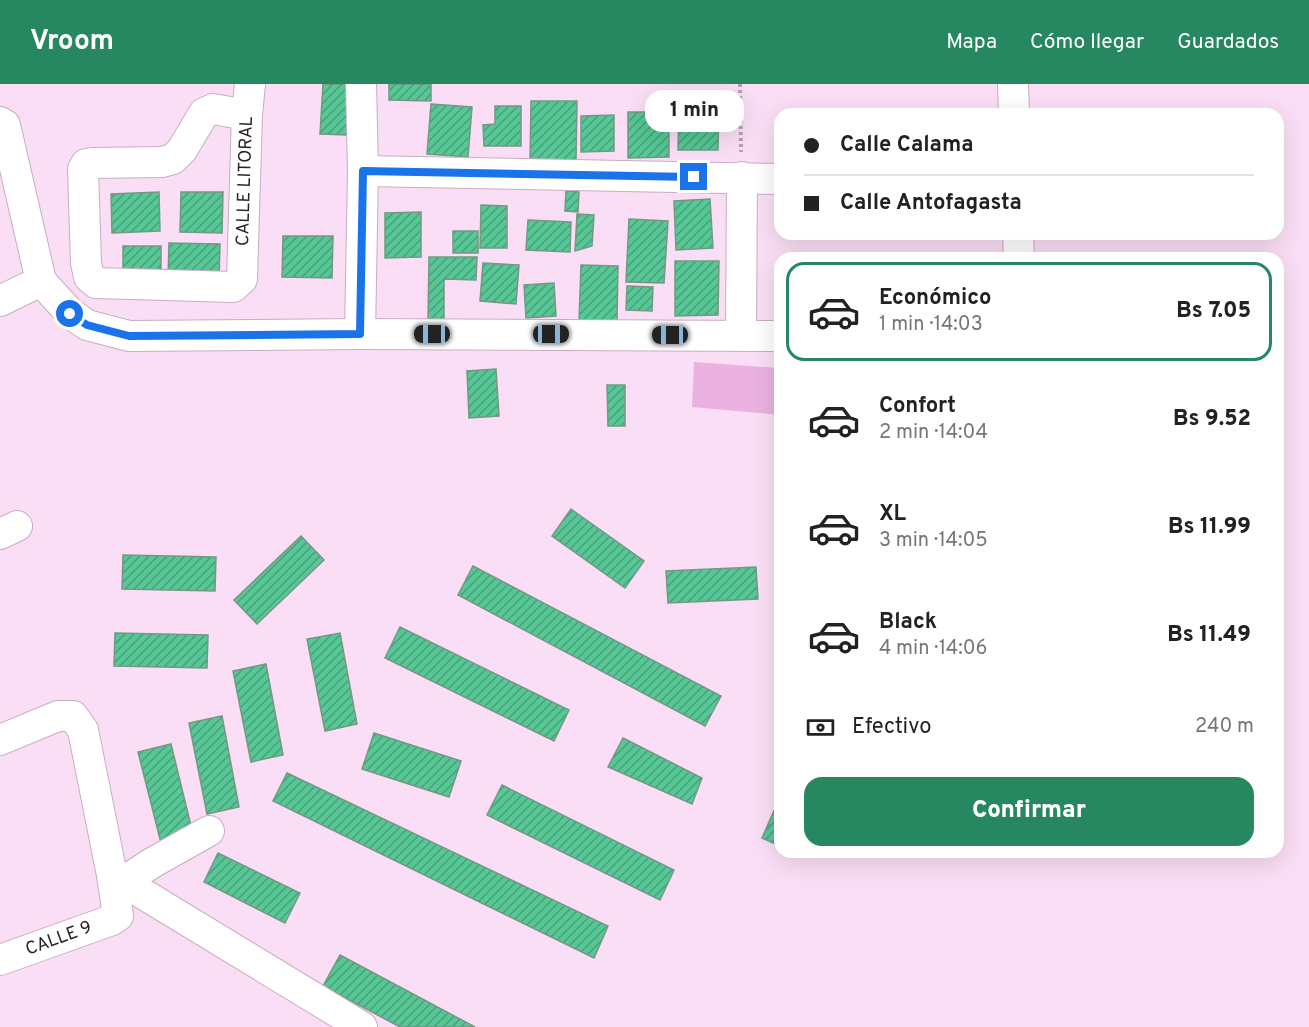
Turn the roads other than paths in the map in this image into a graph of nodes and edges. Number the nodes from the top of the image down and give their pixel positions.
1 (250, 84) edge
2 (361, 84) edge
3 (1013, 84) edge
4 (1014, 108) edge
5 (236, 113) junction
6 (0, 122) edge
7 (363, 171) junction
8 (742, 177) junction
9 (774, 179) edge
10 (41, 281) junction
11 (0, 301) edge
12 (360, 334) junction
13 (741, 335) junction
14 (774, 336) edge
15 (0, 740) edge
16 (209, 831) dead end
17 (118, 879) junction
18 (0, 960) edge
19 (362, 1027) edge

1 - 5 street, CALLE LITORAL
2 - 7 street
3 - 4 street
5 - 5 street, CALLE LITORAL
6 - 10 street
7 - 8 street
7 - 12 street
8 - 9 street
8 - 13 street
10 - 11 street
10 - 12 street
12 - 13 street
13 - 14 street
15 - 17 street
16 - 17 street
17 - 18 street, CALLE 9
17 - 19 street

